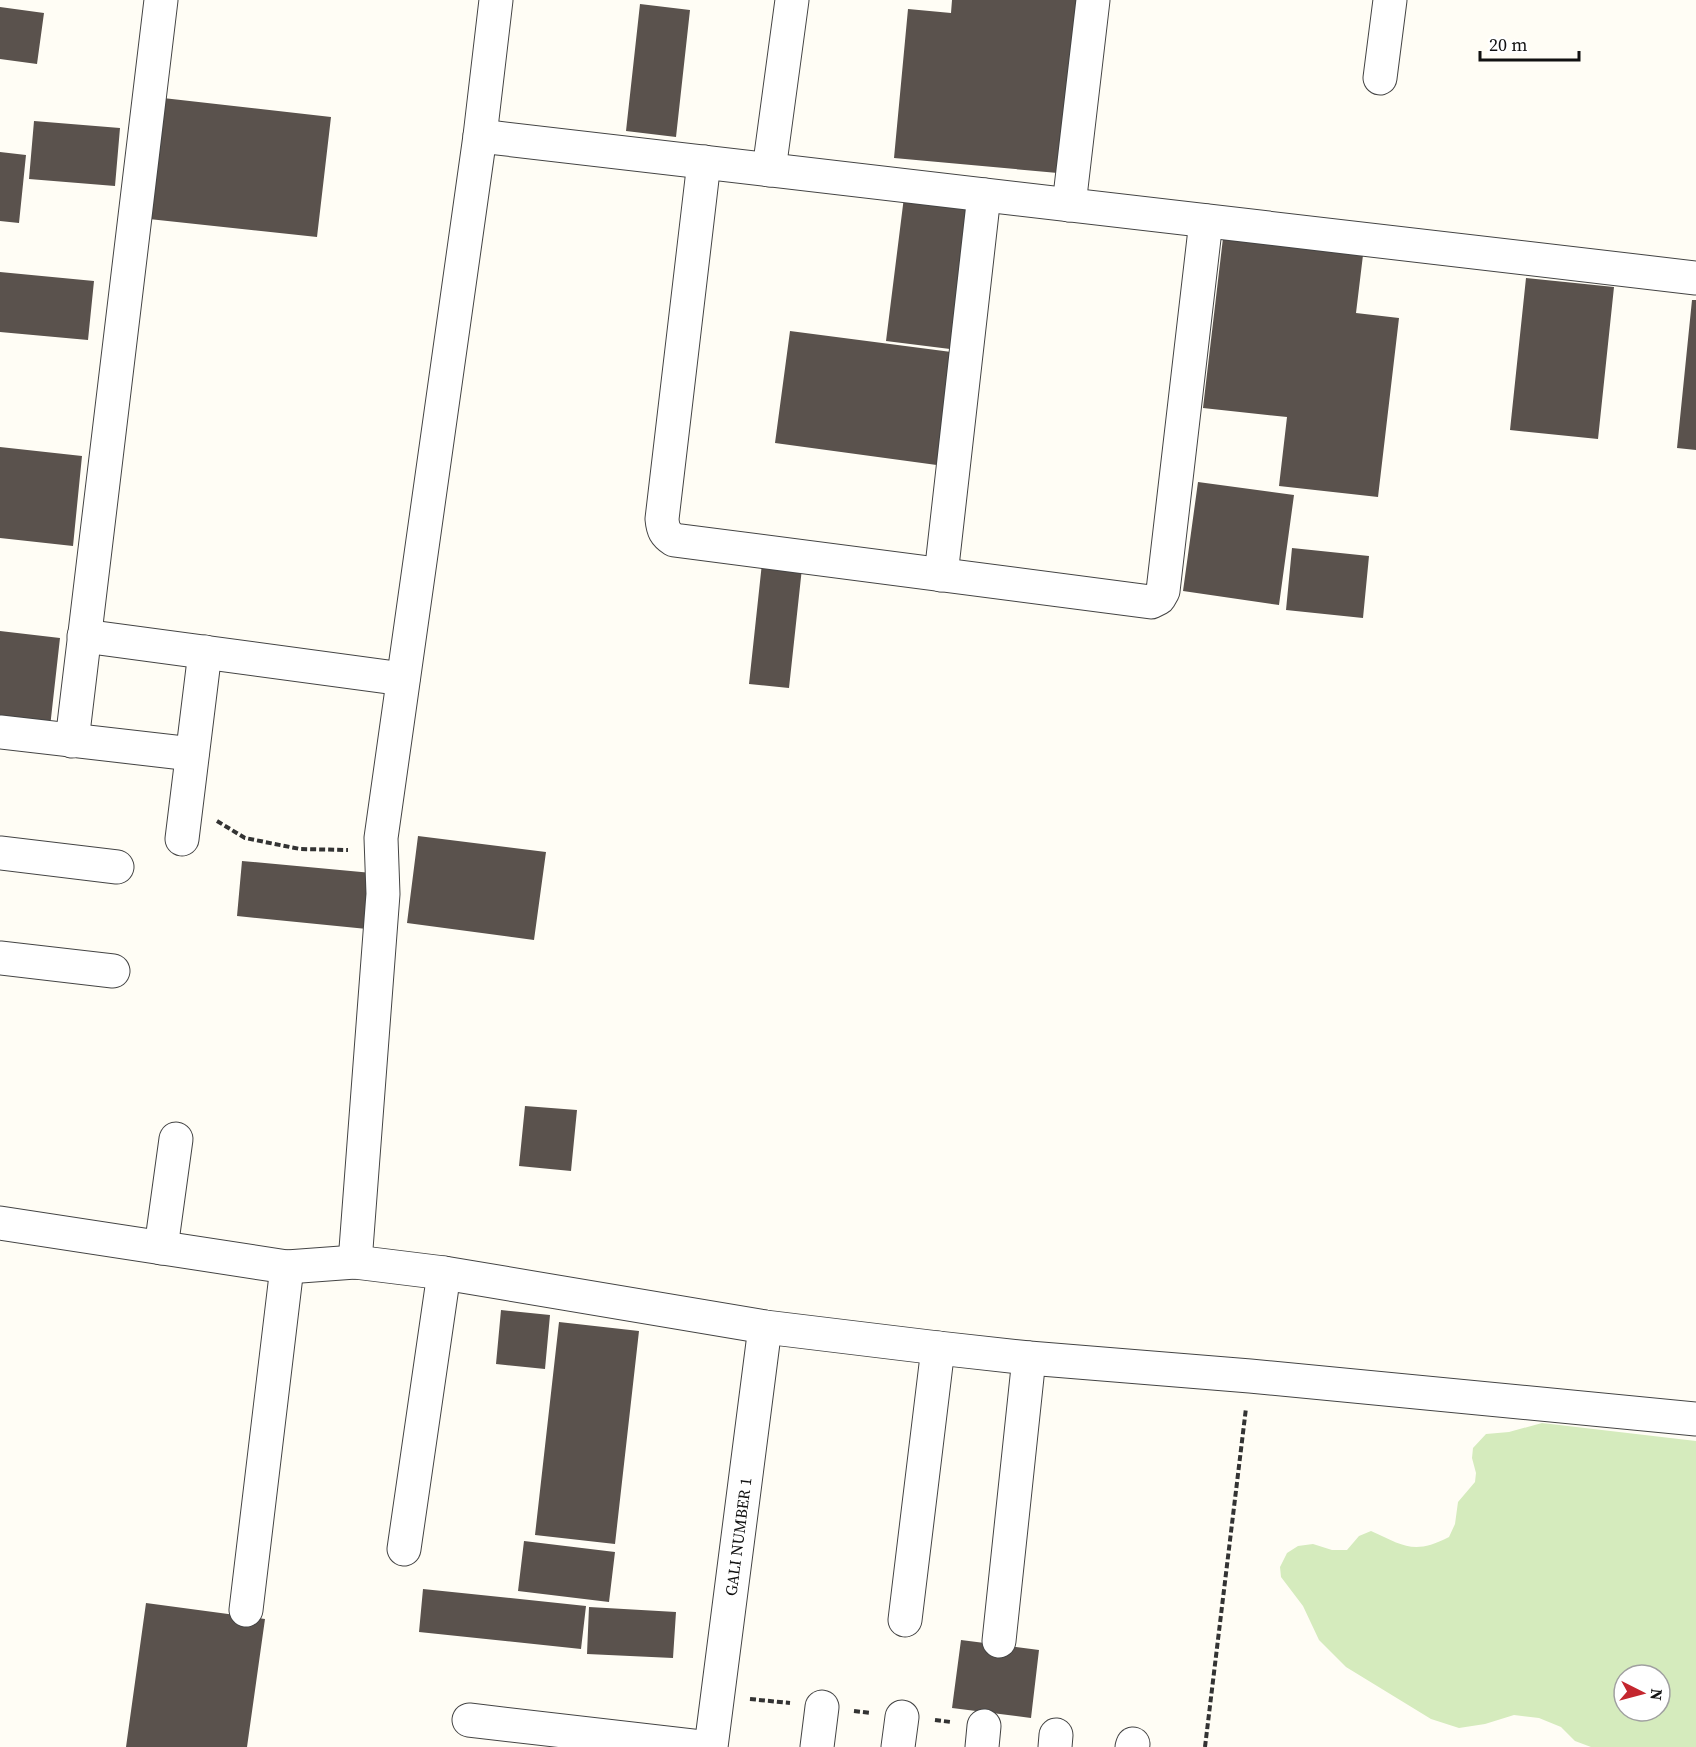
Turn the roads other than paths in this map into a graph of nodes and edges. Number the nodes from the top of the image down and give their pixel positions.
1 (161, 0) edge
2 (496, 0) edge
3 (792, 0) edge
4 (1093, 0) edge
5 (1390, 0) edge
6 (1380, 78) dead end
7 (480, 136) junction
8 (704, 162) junction
9 (769, 170) junction
10 (984, 195) junction
11 (1069, 205) junction
12 (1206, 220) junction
13 (1696, 278) edge
14 (941, 575) junction
15 (84, 636) junction
16 (205, 652) junction
17 (403, 679) junction
18 (0, 732) edge
19 (72, 741) junction
20 (192, 754) junction
21 (182, 839) dead end
22 (0, 853) edge
23 (117, 867) dead end
24 (0, 958) edge
25 (113, 971) dead end
26 (176, 1139) dead end
27 (0, 1223) edge
28 (161, 1248) junction
29 (355, 1262) junction
30 (287, 1267) junction
31 (444, 1273) junction
32 (765, 1327) junction
33 (938, 1348) junction
34 (1029, 1359) junction
35 (1696, 1419) edge
36 (404, 1549) dead end
37 (246, 1610) dead end
38 (905, 1620) dead end
39 (999, 1641) dead end
40 (822, 1707) road end
41 (470, 1720) dead end
42 (701, 1747) edge
43 (711, 1747) edge
44 (817, 1747) edge

1 - 15 street
2 - 7 street
3 - 9 street
4 - 11 street
5 - 6 street
7 - 8 street
7 - 17 street
8 - 9 street
8 - 14 street
9 - 10 street
10 - 11 street
10 - 14 street
11 - 12 street
12 - 13 street
12 - 14 street
15 - 16 street
15 - 19 street
16 - 17 street
16 - 20 street
17 - 29 street
18 - 19 street
19 - 20 street
20 - 21 street
22 - 23 street
24 - 25 street
26 - 28 street
27 - 28 street
28 - 30 street
29 - 30 street
29 - 31 street
30 - 37 street
31 - 32 street
31 - 36 street
32 - 33 street
32 - 43 street, GALI NUMBER 1
33 - 34 street
33 - 38 street
34 - 35 street
34 - 39 street
40 - 44 street
41 - 42 street

